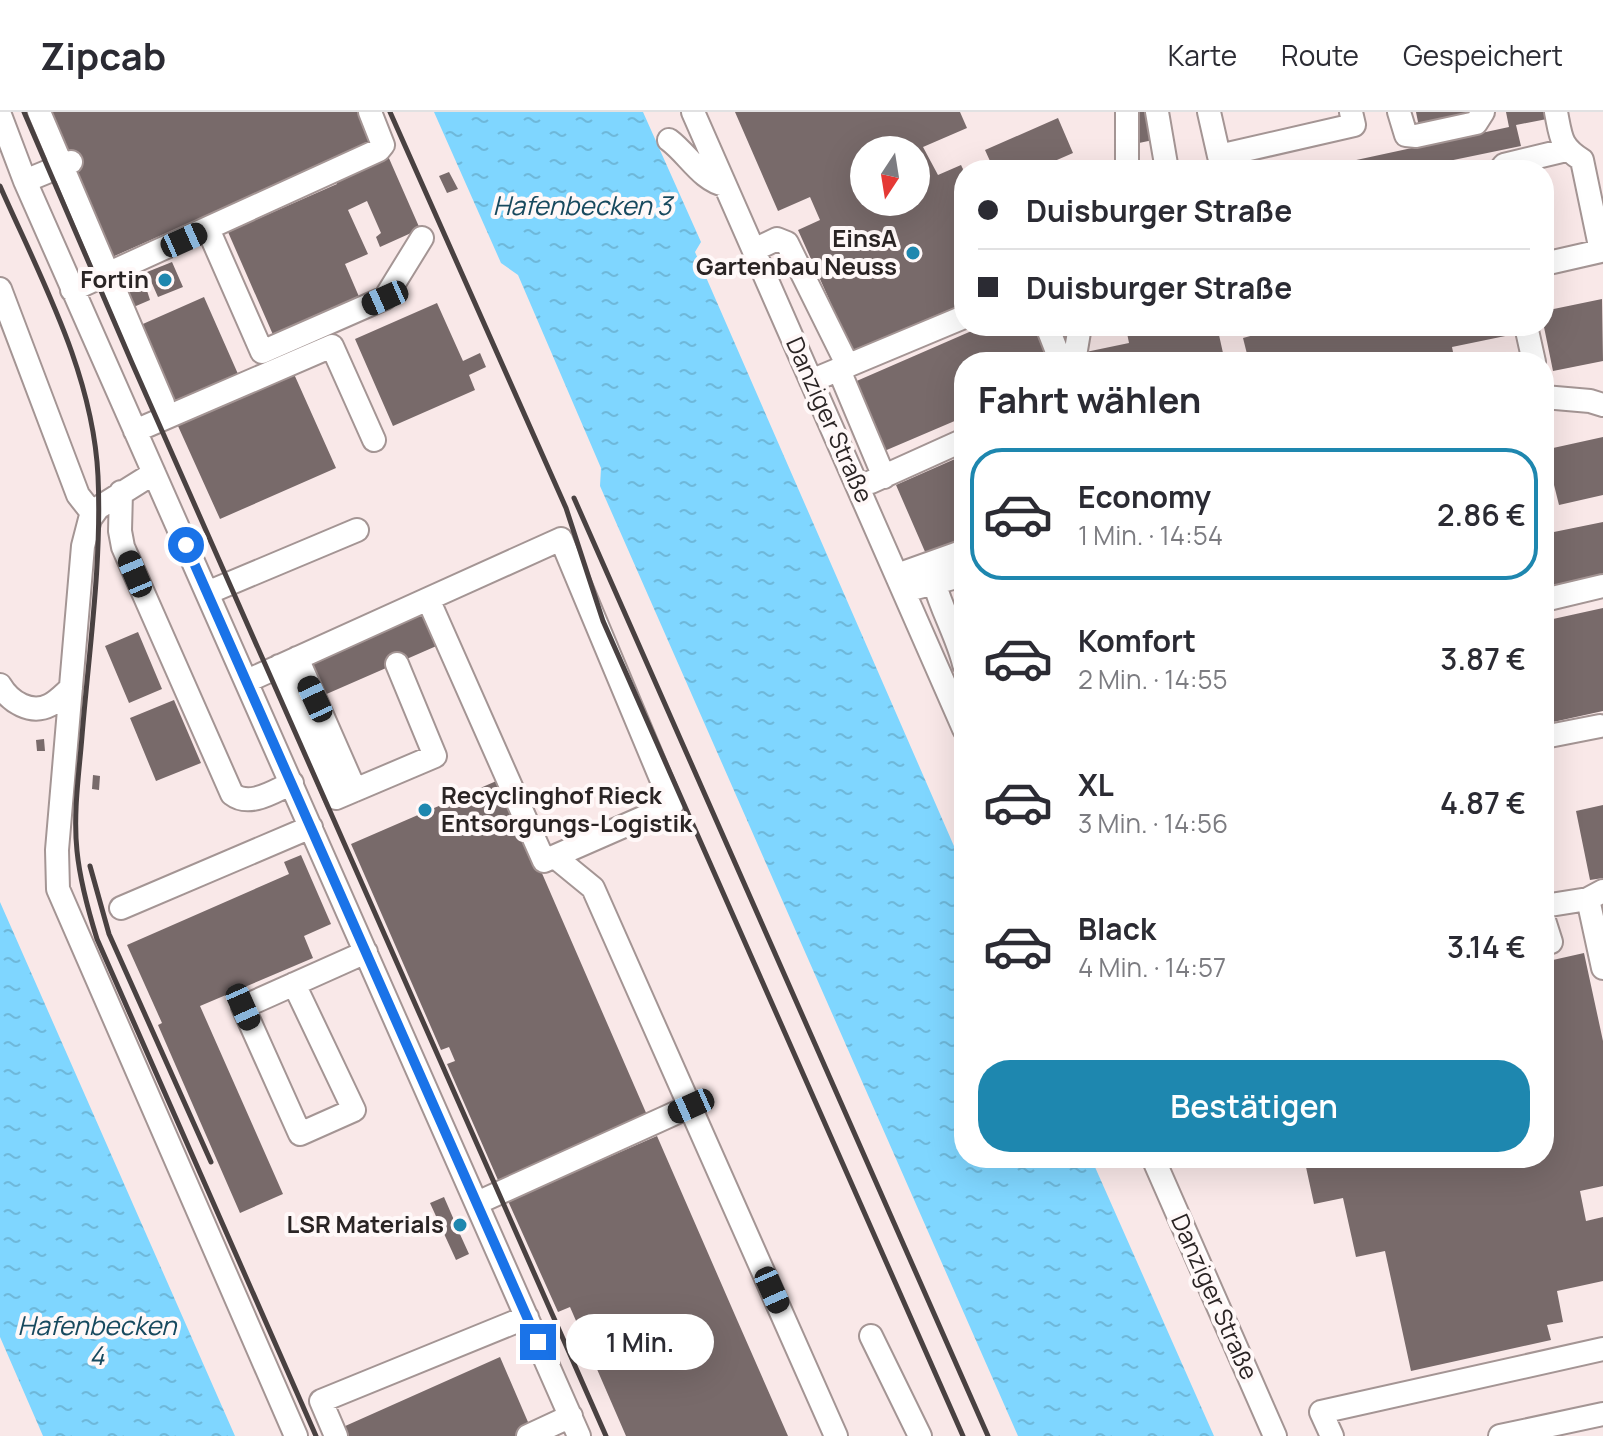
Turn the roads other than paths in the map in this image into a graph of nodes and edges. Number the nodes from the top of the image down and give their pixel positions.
1 (39, 112) edge
2 (370, 112) edge
3 (693, 112) edge
4 (1127, 112) edge
5 (1157, 112) edge
6 (1209, 112) edge
7 (1351, 112) edge
8 (1399, 112) edge
9 (1483, 112) edge
10 (1556, 112) edge
11 (0, 115) edge
12 (669, 140) dead end
13 (1566, 150) junction
14 (1127, 160) edge
15 (1165, 160) edge
16 (1525, 160) edge
17 (66, 164) junction
18 (25, 181) junction
19 (725, 185) junction
20 (208, 229) junction
21 (422, 238) dead end
22 (754, 250) junction
23 (1554, 262) edge
24 (108, 274) junction
25 (0, 289) edge
26 (72, 290) junction
27 (954, 321) edge
28 (144, 358) junction
29 (843, 368) junction
30 (109, 373) junction
31 (811, 381) junction
32 (1554, 398) edge
33 (163, 403) dead end
34 (1603, 405) edge
35 (861, 422) junction
36 (135, 431) junction
37 (834, 433) junction
38 (374, 440) dead end
39 (954, 445) edge
40 (154, 473) junction
41 (884, 477) junction
42 (858, 487) junction
43 (121, 492) junction
44 (93, 514) junction
45 (357, 530) dead end
46 (954, 556) edge
47 (954, 577) edge
48 (934, 582) junction
49 (900, 583) junction
50 (1603, 586) edge
51 (207, 593) junction
52 (1554, 598) edge
53 (428, 599) junction
54 (954, 635) edge
55 (288, 662) junction
56 (397, 664) dead end
57 (247, 681) junction
58 (0, 685) edge
59 (71, 688) junction
60 (954, 701) edge
61 (1600, 726) dead end
62 (1554, 735) edge
63 (292, 783) junction
64 (311, 827) junction
65 (559, 855) junction
66 (1596, 895) edge
67 (1554, 904) edge
68 (121, 908) dead end
69 (366, 952) junction
70 (1603, 968) edge
71 (294, 984) junction
72 (691, 1106) junction
73 (1157, 1168) edge
74 (477, 1203) junction
75 (527, 1317) junction
76 (871, 1336) dead end
77 (1603, 1349) edge
78 (1603, 1414) edge
79 (575, 1426) edge
80 (296, 1436) edge
81 (336, 1436) edge
82 (528, 1436) edge
83 (836, 1436) edge
84 (920, 1436) edge
85 (1275, 1436) edge
86 (1332, 1436) edge
87 (1500, 1436) edge

1 - 17 street
2 - 20 street
3 - 19 street, Danziger Straße
4 - 14 street
5 - 15 street
6 - 7 street
8 - 9 street
10 - 13 street
11 - 18 street
12 - 19 street
13 - 16 street
13 - 23 street
17 - 18 street
17 - 24 street
18 - 26 street
19 - 22 street, Danziger Straße
20 - 21 street
20 - 24 street
22 - 29 street
22 - 31 street, Danziger Straße
24 - 26 street
24 - 28 street
25 - 44 street
26 - 30 street
27 - 29 street
28 - 30 street
28 - 33 street
29 - 31 street
29 - 35 street
30 - 36 street
31 - 37 street, Danziger Straße
32 - 34 street
35 - 37 street
35 - 41 street
36 - 38 street
36 - 40 street
37 - 42 street, Danziger Straße
39 - 41 street
40 - 43 street
40 - 51 street
41 - 42 street
42 - 49 street, Danziger Straße
43 - 44 street
43 - 63 street
44 - 59 street
45 - 51 street
46 - 49 street
47 - 48 street
48 - 49 street
48 - 54 street
49 - 60 street, Danziger Straße
50 - 52 street
51 - 57 street
53 - 55 street
53 - 65 street
53 - 65 street
55 - 56 street
55 - 57 street
57 - 63 street
58 - 59 street
59 - 80 street
61 - 62 street
63 - 64 street
64 - 68 street
64 - 69 street
65 - 72 street
66 - 67 street
66 - 70 street
69 - 71 street
69 - 74 street
71 - 71 street
72 - 74 street
72 - 83 street
73 - 85 street, Danziger Straße
74 - 75 street
75 - 79 street
75 - 81 street
76 - 84 street
77 - 86 street
78 - 87 street
79 - 82 street

